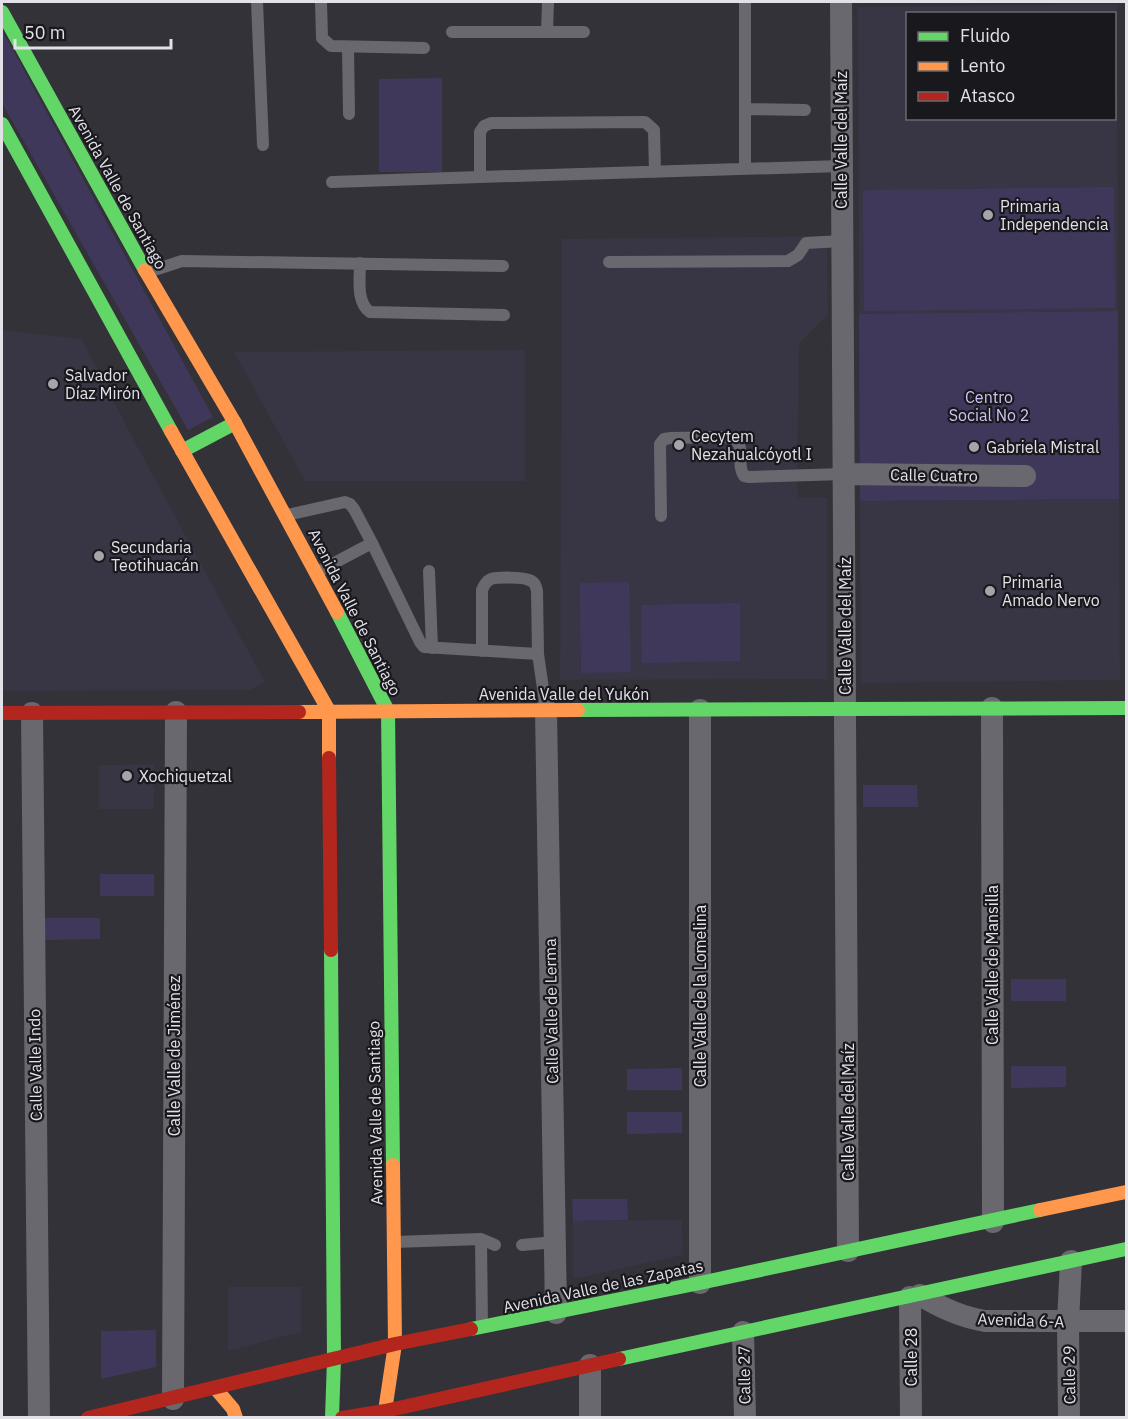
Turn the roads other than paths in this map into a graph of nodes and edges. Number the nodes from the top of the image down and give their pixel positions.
1 (257, 2) edge
2 (321, 2) edge
3 (548, 2) edge
4 (745, 2) edge
5 (841, 2) edge
6 (2, 12) edge
7 (452, 32) dead end
8 (547, 32) junction
9 (584, 32) dead end
10 (348, 47) junction
11 (424, 48) dead end
12 (745, 109) junction
13 (805, 110) dead end
14 (349, 114) dead end
15 (2, 124) edge
16 (262, 146) dead end
17 (842, 166) junction
18 (745, 168) junction
19 (655, 171) junction
20 (480, 177) junction
21 (332, 182) dead end
22 (842, 241) junction
23 (609, 262) dead end
24 (360, 263) junction
25 (503, 266) dead end
26 (147, 273) junction
27 (504, 315) dead end
28 (235, 423) junction
29 (182, 451) junction
30 (844, 474) junction
31 (1025, 476) dead end
32 (286, 515) junction
33 (661, 516) dead end
34 (372, 543) junction
35 (429, 571) dead end
36 (316, 572) junction
37 (432, 648) junction
38 (482, 651) junction
39 (538, 654) junction
40 (992, 708) junction
41 (1126, 708) edge
42 (845, 709) junction
43 (546, 710) junction
44 (700, 710) junction
45 (329, 711) junction
46 (388, 711) junction
47 (176, 712) junction
48 (2, 713) edge
49 (32, 713) junction
50 (1126, 1192) edge
51 (993, 1222) junction
52 (481, 1239) junction
53 (555, 1242) junction
54 (393, 1243) junction
55 (495, 1245) dead end
56 (522, 1245) dead end
57 (1126, 1249) edge
58 (848, 1251) junction
59 (1071, 1261) junction
60 (700, 1283) junction
61 (915, 1296) junction
62 (556, 1312) junction
63 (1068, 1322) junction
64 (1126, 1322) edge
65 (482, 1328) junction
66 (743, 1332) junction
67 (395, 1344) junction
68 (334, 1359) junction
69 (590, 1365) junction
70 (216, 1389) junction
71 (173, 1399) junction
72 (382, 1414) edge
73 (39, 1418) edge
74 (88, 1418) edge
75 (236, 1418) edge
76 (332, 1418) edge
77 (342, 1418) edge
78 (590, 1418) edge
79 (745, 1418) edge
80 (911, 1418) edge
81 (1069, 1418) edge

1 - 16 lane
2 - 10 lane
3 - 8 lane
4 - 12 lane
5 - 17 street, Calle Valle del Maíz
6 - 26 street, Avenida Valle de Santiago
7 - 8 lane
8 - 9 lane
10 - 11 lane
10 - 14 lane
12 - 13 lane
12 - 18 lane
15 - 29 street
17 - 18 lane
17 - 22 street, Calle Valle del Maíz
18 - 19 lane
19 - 20 lane
19 - 20 lane
20 - 21 lane
22 - 23 lane
22 - 30 street, Calle Valle del Maíz
24 - 25 lane
24 - 26 lane
24 - 27 lane
26 - 28 street, Avenida Valle de Santiago
28 - 29 street
28 - 32 street, Avenida Valle de Santiago
29 - 45 street
30 - 31 street, Calle Cuatro
30 - 33 lane
30 - 42 street, Calle Valle del Maíz
32 - 34 lane
32 - 36 street, Avenida Valle de Santiago
34 - 36 lane
34 - 37 lane
35 - 37 lane
36 - 46 street, Avenida Valle de Santiago
37 - 38 lane
38 - 39 lane
38 - 39 lane
39 - 43 lane
40 - 41 street, Avenida Valle del Yukón
40 - 42 street, Avenida Valle del Yukón
40 - 51 street, Calle Valle de Mansilla
42 - 44 street, Avenida Valle del Yukón
42 - 58 street, Calle Valle del Maíz
43 - 44 street, Avenida Valle del Yukón
43 - 46 street, Avenida Valle del Yukón
43 - 53 street, Calle Valle de Lerma
44 - 60 street, Calle Valle de la Lomelina
45 - 46 street, Avenida Valle del Yukón
45 - 47 street, Avenida Valle del Yukón
45 - 68 street
46 - 54 street, Avenida Valle de Santiago
47 - 49 street, Avenida Valle del Yukón
47 - 71 street, Calle Valle de Jiménez
48 - 49 street, Avenida Valle del Yukón
49 - 73 street, Calle Valle Indo
50 - 51 street, Avenida Valle de las Zapatas
51 - 58 street, Avenida Valle de las Zapatas
52 - 54 lane
52 - 55 lane
52 - 65 lane
53 - 56 lane
53 - 62 street, Calle Valle de Lerma
54 - 67 street, Avenida Valle de Santiago
57 - 59 street
58 - 60 street, Avenida Valle de las Zapatas
59 - 61 street
59 - 63 street, Calle 29
60 - 62 street, Avenida Valle de las Zapatas
61 - 63 street, Avenida 6-A
61 - 66 street
61 - 80 street, Calle 28
62 - 65 street, Avenida Valle de las Zapatas
63 - 64 street, Avenida 6-A
63 - 81 street, Calle 29
65 - 67 street, Avenida Valle de las Zapatas
66 - 69 street
66 - 79 street, Calle 27
67 - 68 street, Avenida Valle de las Zapatas
67 - 72 street, Avenida Valle de Santiago
68 - 70 street, Avenida Valle de las Zapatas
68 - 76 street
69 - 72 street
69 - 78 street
70 - 71 street, Avenida Valle de las Zapatas
70 - 75 street
71 - 74 street, Avenida Valle de las Zapatas
72 - 77 street

